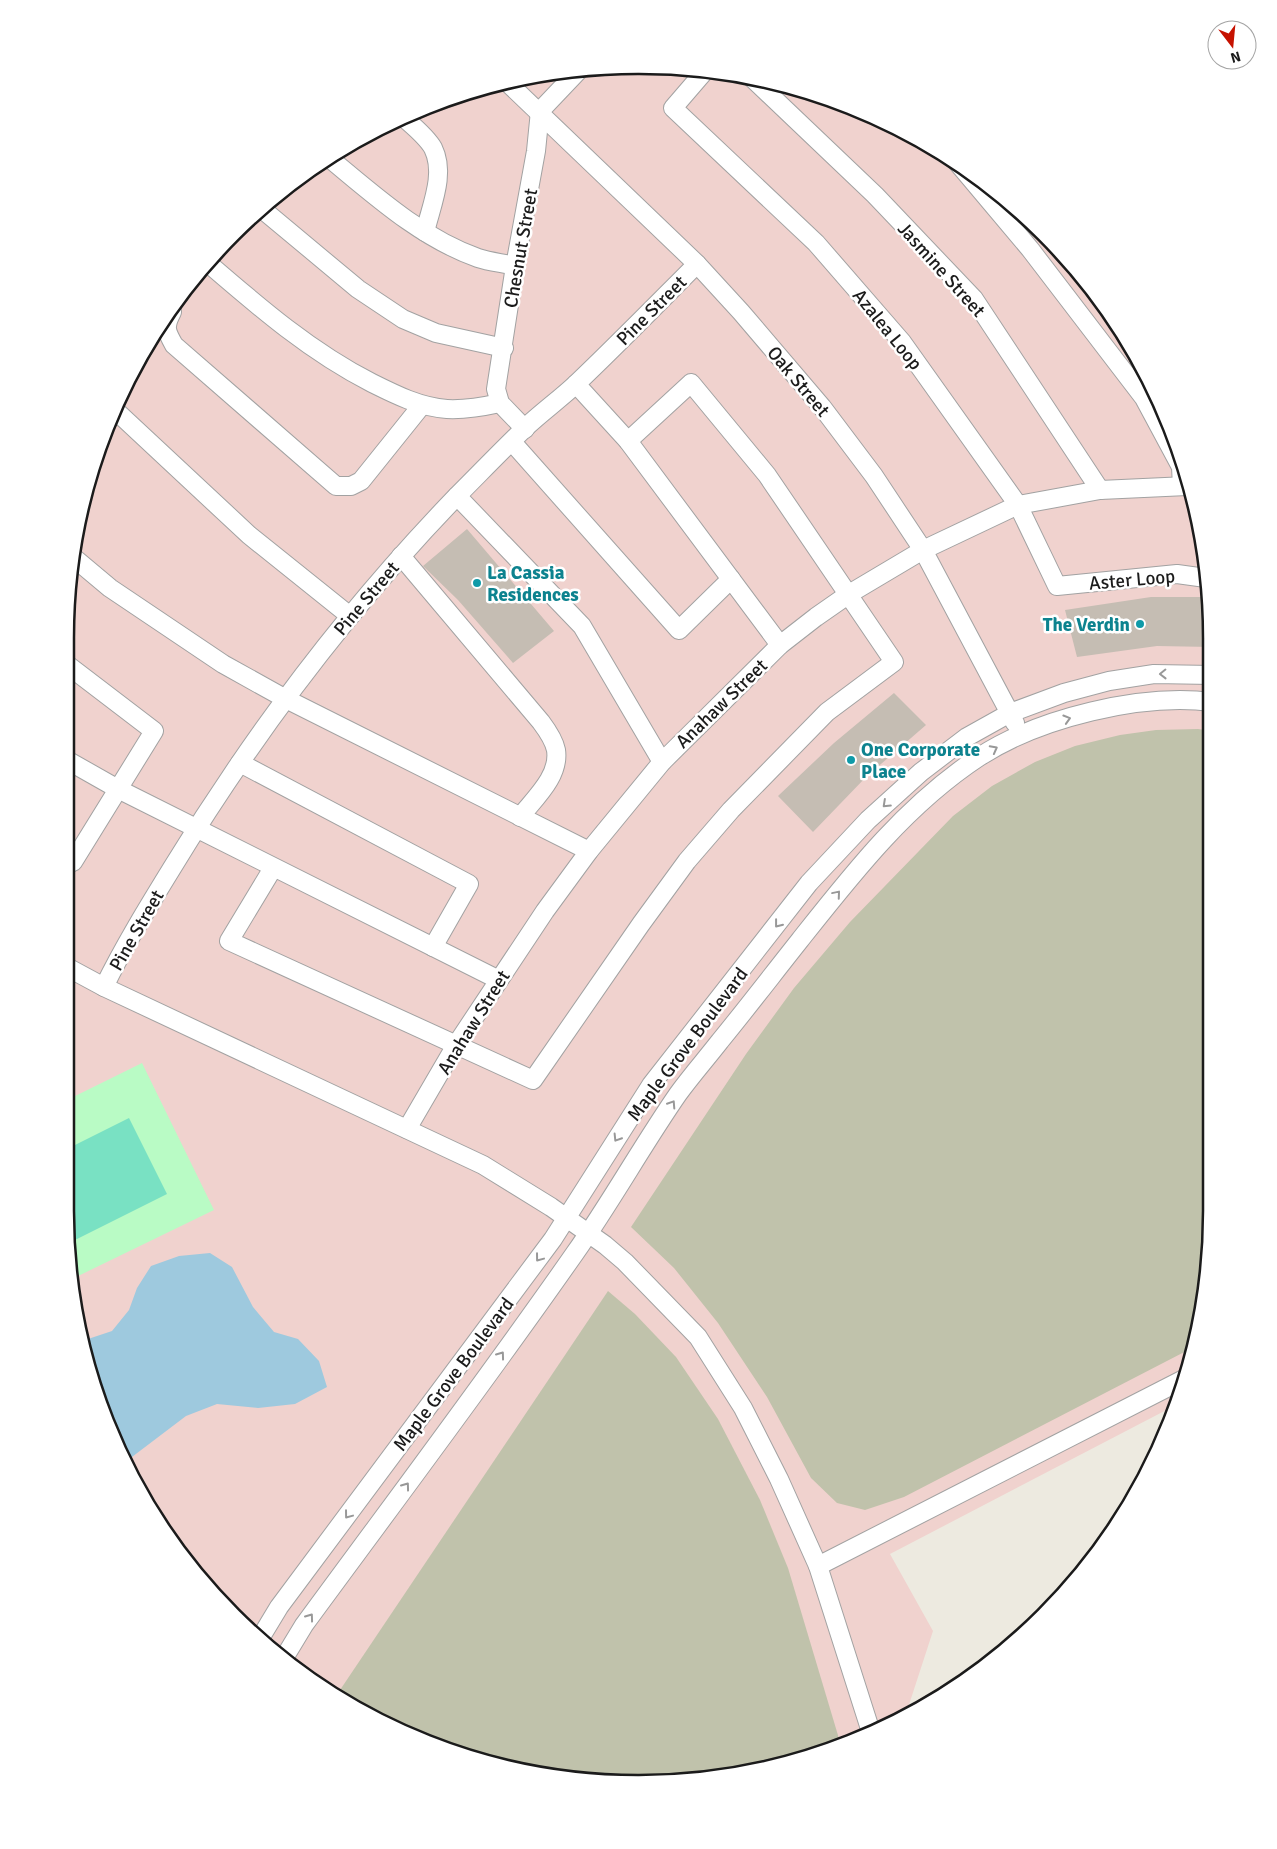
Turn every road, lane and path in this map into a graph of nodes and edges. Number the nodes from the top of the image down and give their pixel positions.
1 (571, 78) edge
2 (699, 78) edge
3 (515, 88) edge
4 (763, 88) edge
5 (540, 111) junction
6 (409, 123) edge
7 (335, 163) edge
8 (978, 187) edge
9 (267, 213) edge
10 (425, 232) junction
11 (697, 264) junction
12 (515, 266) junction
13 (213, 267) edge
14 (167, 329) edge
15 (504, 348) junction
16 (576, 384) junction
17 (1146, 391) edge
18 (500, 403) junction
19 (422, 405) junction
20 (121, 414) edge
21 (525, 428) junction
22 (628, 441) junction
23 (512, 442) junction
24 (1182, 486) edge
25 (1100, 490) junction
26 (457, 496) junction
27 (1018, 505) junction
28 (923, 550) junction
29 (401, 556) junction
30 (79, 562) edge
31 (1199, 577) edge
32 (730, 579) junction
33 (1057, 586) joint
34 (849, 594) junction
35 (350, 616) junction
36 (780, 645) junction
37 (74, 670) edge
38 (1203, 675) edge
39 (286, 699) junction
40 (1203, 701) edge
41 (1010, 713) junction
42 (1021, 734) junction
43 (662, 762) junction
44 (240, 763) junction
45 (74, 764) edge
46 (118, 789) junction
47 (520, 817) junction
48 (196, 828) junction
49 (589, 851) junction
50 (74, 860) edge
51 (273, 868) junction
52 (433, 947) junction
53 (74, 971) edge
54 (499, 980) junction
55 (104, 987) junction
56 (456, 1045) junction
57 (407, 1129) junction
58 (566, 1218) junction
59 (589, 1233) junction
60 (1176, 1383) edge
61 (818, 1566) junction
62 (263, 1633) edge
63 (287, 1653) edge
64 (869, 1726) edge

1 - 5 street
2 - 27 street, Azalea Loop
3 - 5 street, Oak Street
4 - 25 street, Jasmine Street
5 - 11 street, Oak Street
5 - 12 street, Chesnut Street
6 - 10 street
7 - 10 street
8 - 17 street
9 - 15 street
10 - 12 street
11 - 16 street, Pine Street
11 - 28 street, Oak Street
12 - 15 street, Chesnut Street
13 - 19 street
14 - 19 street
15 - 18 street, Chesnut Street
16 - 21 street, Pine Street
16 - 22 street
18 - 19 street
18 - 21 street
20 - 35 street
21 - 23 street, Pine Street
22 - 32 street
22 - 34 street
23 - 26 street, Pine Street
23 - 32 street
24 - 25 street, Anahaw Street
25 - 27 street, Anahaw Street
26 - 29 street, Pine Street
26 - 43 street
27 - 28 street, Anahaw Street
27 - 33 street, Azalea Loop
28 - 34 street, Anahaw Street
28 - 41 street, Oak Street
29 - 35 street, Pine Street
29 - 47 street
30 - 39 street
31 - 33 street, Aster Loop
32 - 36 street
34 - 36 street, Anahaw Street
34 - 56 street
35 - 39 street, Pine Street
36 - 43 street, Anahaw Street
37 - 46 street
38 -> 41 street, Maple Grove Boulevard
39 - 44 street, Pine Street
39 - 47 street
42 -> 40 street, Maple Grove Boulevard
41 - 42 street, Oak Street
41 -> 58 street, Maple Grove Boulevard
59 -> 42 street, Maple Grove Boulevard
43 - 49 street, Anahaw Street
44 - 48 street, Pine Street
44 - 52 street
45 - 46 street
46 - 48 street
46 - 50 street
47 - 49 street
48 - 51 street
48 - 55 street, Pine Street
49 - 54 street, Anahaw Street
51 - 52 street
51 - 56 street
52 - 54 street
53 - 55 street
54 - 56 street, Anahaw Street
55 - 57 street
56 - 57 street, Anahaw Street
57 - 58 street
58 - 59 street
58 -> 62 street, Maple Grove Boulevard
59 - 61 street
63 -> 59 street, Maple Grove Boulevard
60 - 61 street
61 - 64 street

